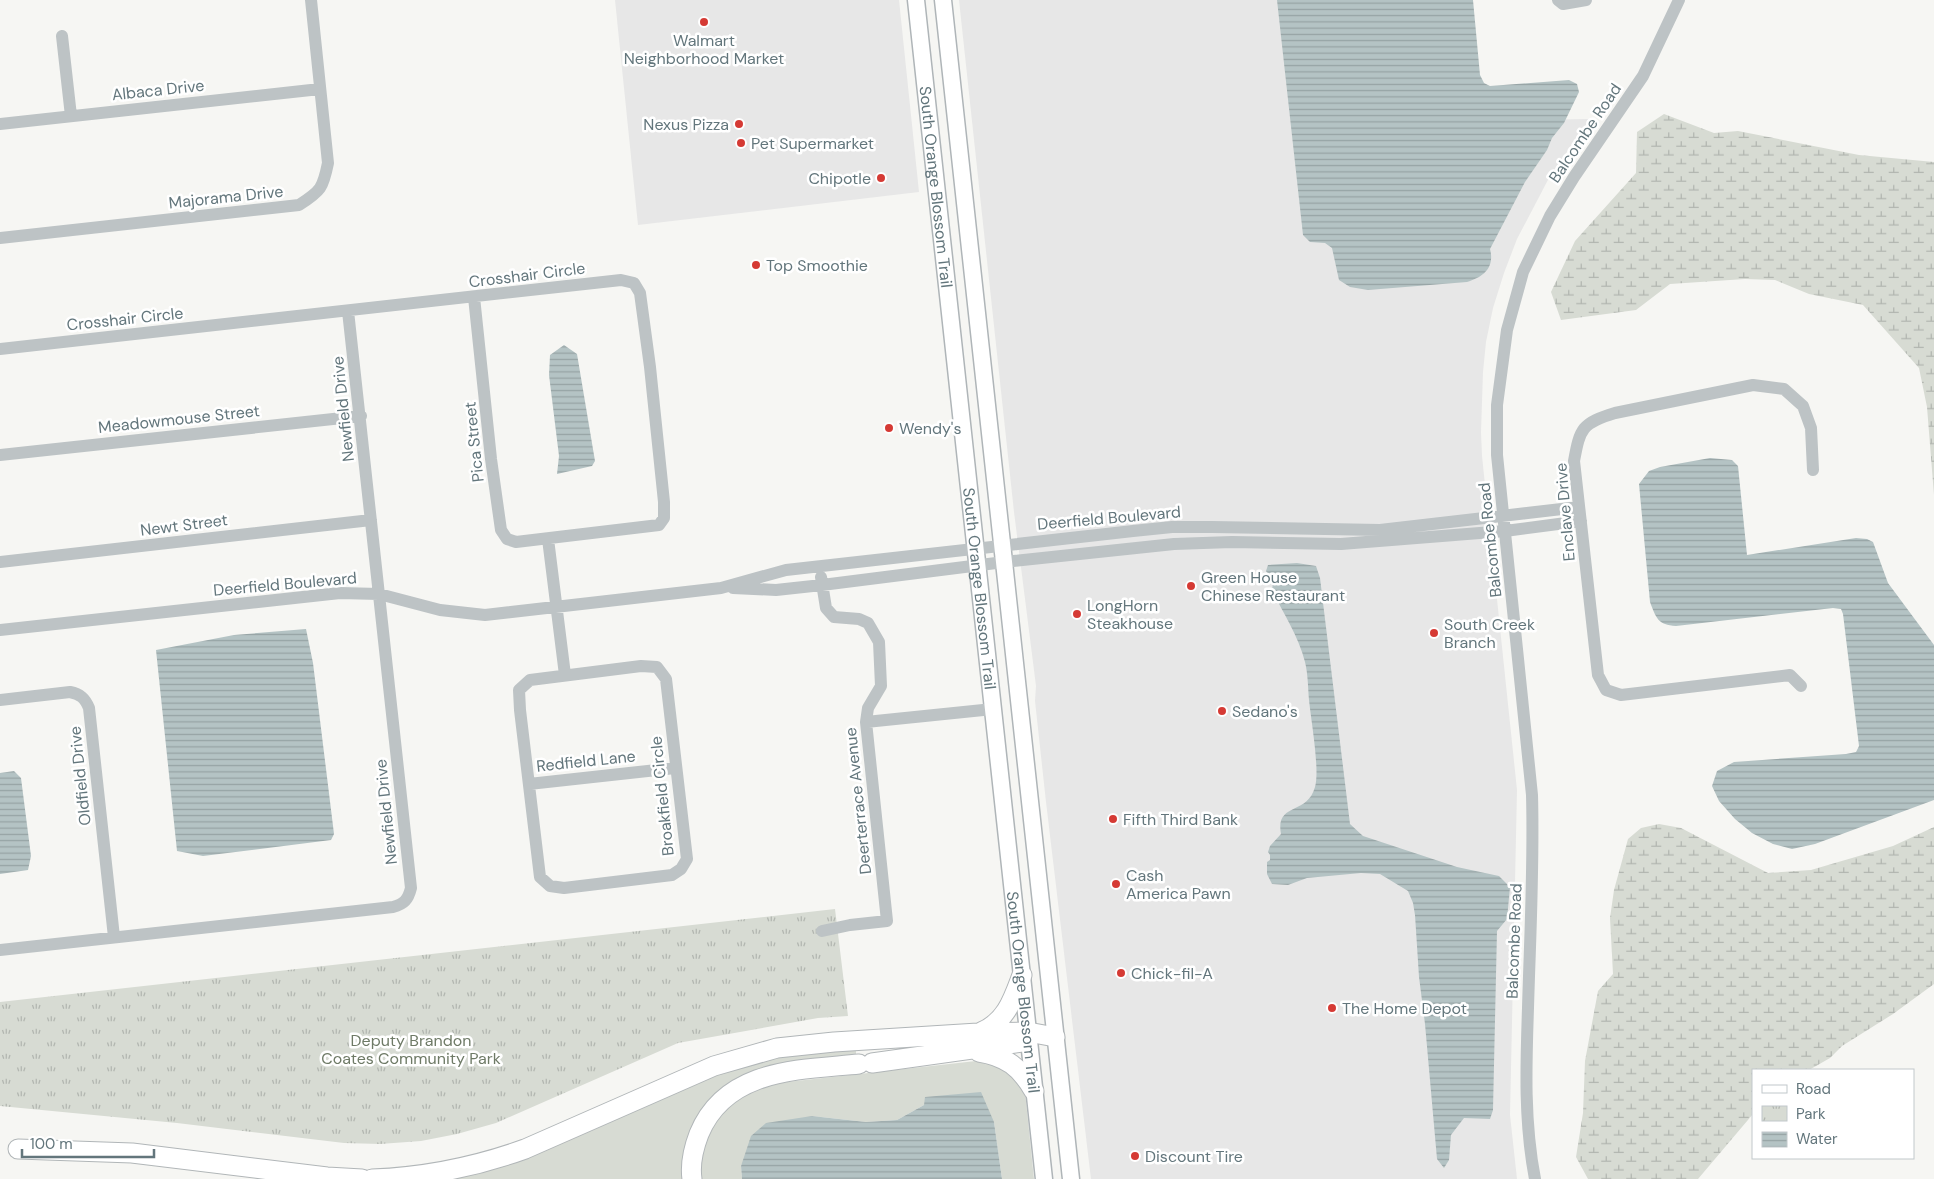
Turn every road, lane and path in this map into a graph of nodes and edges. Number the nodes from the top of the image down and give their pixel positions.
1 (310, 0) edge
2 (916, 0) edge
3 (943, 0) edge
4 (1558, 0) edge
5 (1586, 0) edge
6 (1679, 0) edge
7 (62, 36) dead end
8 (320, 89) junction
9 (71, 116) junction
10 (0, 124) edge
11 (932, 155) junction
12 (964, 199) junction
13 (0, 238) edge
14 (474, 297) junction
15 (348, 311) junction
16 (0, 349) edge
17 (361, 416) junction
18 (0, 455) edge
19 (1813, 470) dead end
20 (1579, 507) junction
21 (1503, 515) junction
22 (371, 520) junction
23 (1581, 521) junction
24 (1172, 527) junction
25 (1505, 531) junction
26 (548, 539) junction
27 (1174, 544) junction
28 (1002, 545) junction
29 (975, 549) junction
30 (0, 562) edge
31 (1004, 562) junction
32 (820, 566) junction
33 (977, 566) junction
34 (822, 585) junction
35 (721, 588) junction
36 (379, 594) junction
37 (557, 607) junction
38 (0, 630) edge
39 (565, 675) junction
40 (1800, 686) dead end
41 (0, 700) edge
42 (993, 709) junction
43 (866, 722) junction
44 (998, 759) junction
45 (675, 768) junction
46 (529, 784) junction
47 (1029, 793) junction
48 (822, 931) dead end
49 (114, 937) junction
50 (0, 950) edge
51 (1022, 975) junction
52 (978, 1033) junction
53 (1028, 1036) junction
54 (1055, 1037) junction
55 (968, 1050) junction
56 (1034, 1091) junction
57 (9, 1148) edge
58 (250, 1179) edge
59 (362, 1179) edge
60 (372, 1179) edge
61 (692, 1179) edge
62 (1044, 1179) edge
63 (1071, 1179) edge
64 (1535, 1179) edge

1 - 8 street, Majorama Drive
2 - 11 main road, South Orange Blossom Trail
3 - 12 main road, South Orange Blossom Trail
4 - 5 street
6 - 21 street, Balcombe Road
7 - 9 street
8 - 9 street, Albaca Drive
8 - 13 street, Majorama Drive
9 - 10 street, Albaca Drive
11 - 12 main road
11 - 29 main road, South Orange Blossom Trail
12 - 28 main road, South Orange Blossom Trail
14 - 15 street, Crosshair Circle
14 - 26 street, Pica Street
14 - 26 street, Crosshair Circle
15 - 16 street, Crosshair Circle
15 - 17 street, Newfield Drive
17 - 18 street, Meadowmouse Street
17 - 22 street, Newfield Drive
19 - 20 street, Enclave Drive
20 - 21 street, Deerfield Boulevard
20 - 23 street, Enclave Drive
21 - 24 street, Deerfield Boulevard
21 - 25 street, Balcombe Road
22 - 30 street, Newt Street
22 - 36 street, Newfield Drive
23 - 25 street, Deerfield Boulevard
23 - 40 street, Enclave Drive
24 - 27 street
24 - 28 street, Deerfield Boulevard
25 - 27 street, Deerfield Boulevard
25 - 64 street, Balcombe Road
26 - 37 street
27 - 31 street, Deerfield Boulevard
28 - 29 street, Deerfield Boulevard
28 - 31 main road, South Orange Blossom Trail
29 - 32 street, Deerfield Boulevard
29 - 33 main road, South Orange Blossom Trail
31 - 33 street, Deerfield Boulevard
31 - 47 main road, South Orange Blossom Trail
32 - 34 street, Deerterrace Avenue
32 - 35 street, Deerfield Boulevard
33 - 34 street, Deerfield Boulevard
33 - 42 main road, South Orange Blossom Trail
34 - 35 street, Deerfield Boulevard
34 - 43 street, Deerterrace Avenue
35 - 37 street, Deerfield Boulevard
36 - 37 street, Deerfield Boulevard
36 - 38 street, Deerfield Boulevard
36 - 49 street, Newfield Drive
37 - 39 street
39 - 45 street, Broakfield Circle
39 - 46 street, Broakfield Circle
41 - 49 street, Oldfield Drive
42 - 43 street
42 - 44 main road, South Orange Blossom Trail
43 - 48 street, Deerterrace Avenue
44 - 47 main road
44 - 51 main road, South Orange Blossom Trail
45 - 46 street, Redfield Lane
45 - 46 street, Broakfield Circle
47 - 54 main road, South Orange Blossom Trail
49 - 50 street, Newfield Drive
51 - 52 highway
51 - 53 main road, South Orange Blossom Trail
52 - 53 highway
52 - 60 highway
53 - 54 highway
53 - 55 highway
53 - 56 main road, South Orange Blossom Trail
54 - 63 main road, South Orange Blossom Trail
55 - 56 highway
55 - 61 highway
56 - 62 main road, South Orange Blossom Trail
57 - 58 highway
57 - 59 highway

